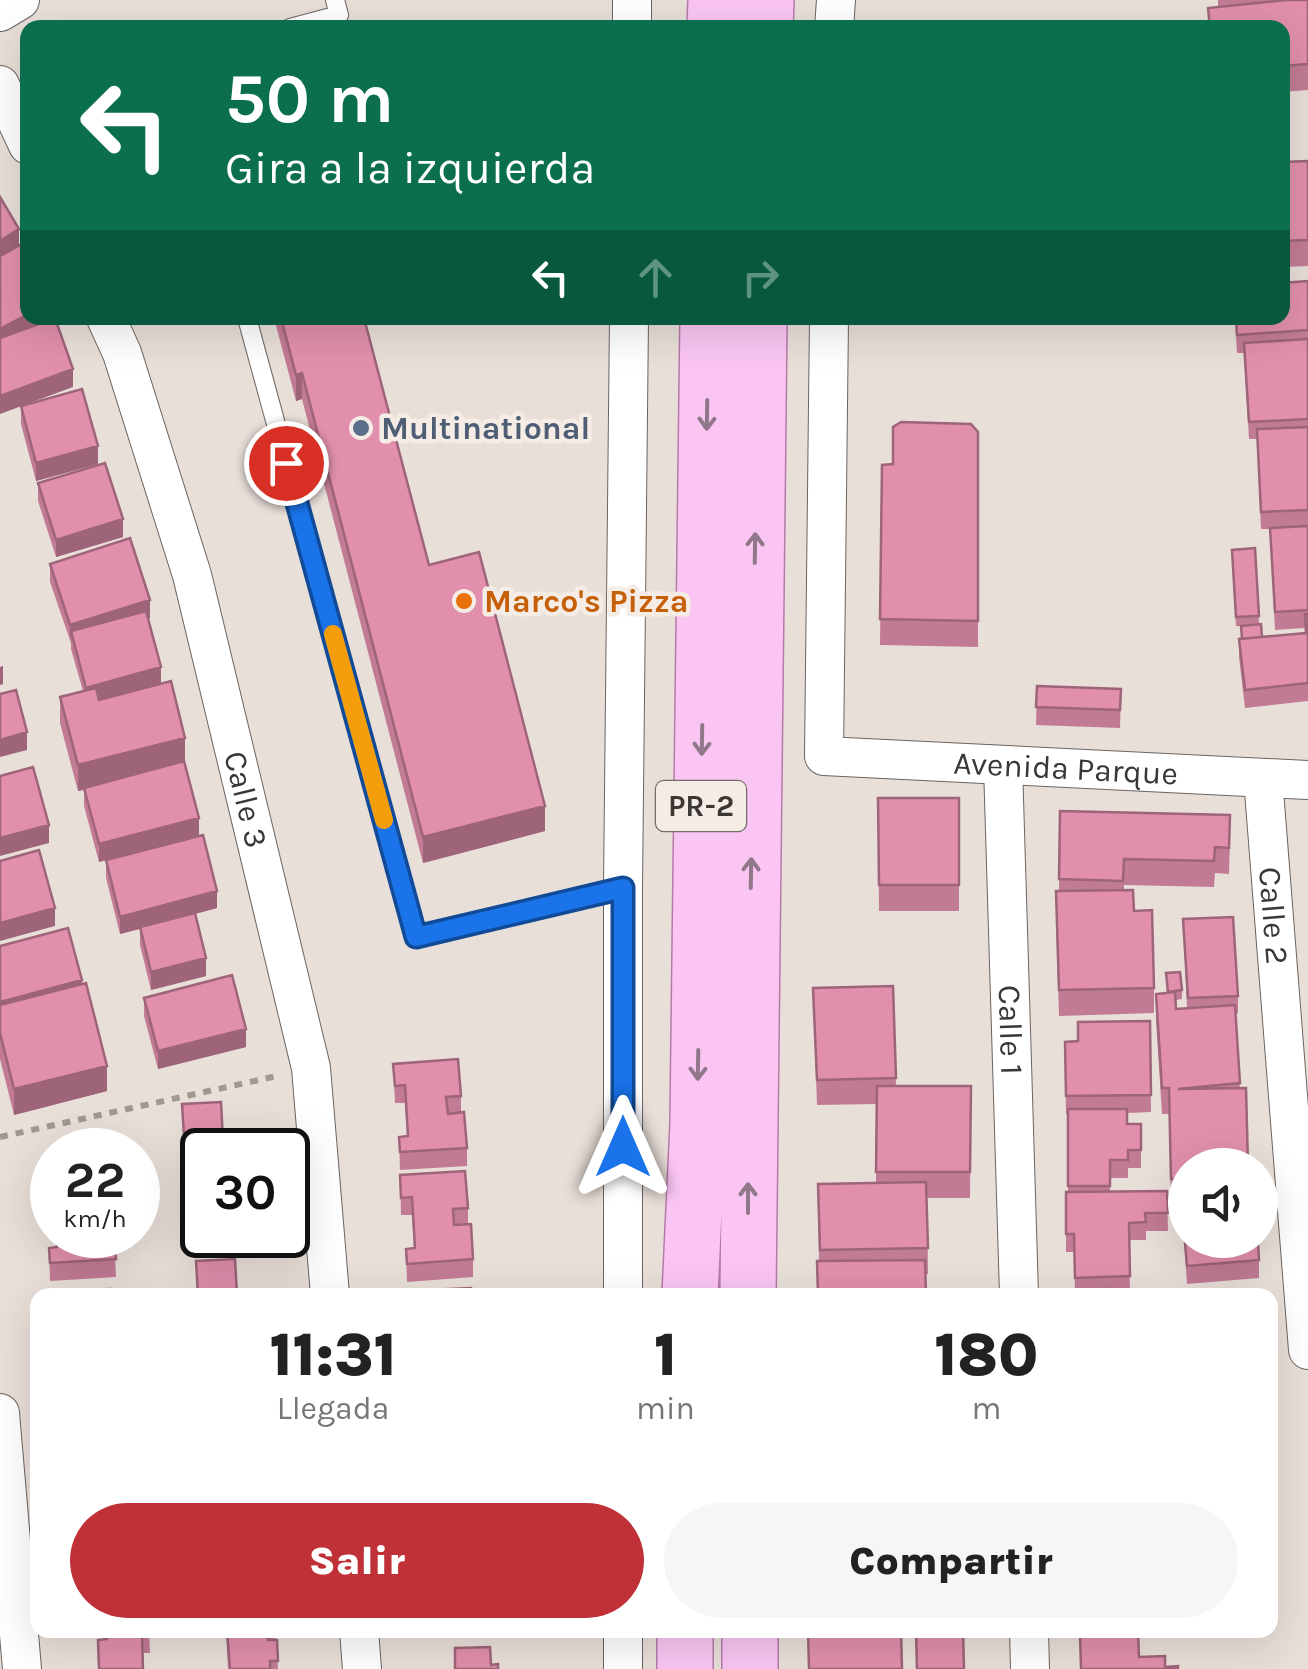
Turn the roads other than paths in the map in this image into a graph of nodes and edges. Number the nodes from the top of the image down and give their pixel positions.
1 (20, 0) edge
2 (336, 0) edge
3 (0, 12) edge
4 (320, 20) edge
5 (0, 85) edge
6 (20, 128) edge
7 (109, 325) edge
8 (249, 325) edge
9 (630, 325) edge
10 (708, 325) edge
11 (759, 325) edge
12 (829, 325) edge
13 (1003, 765) junction
14 (1264, 778) junction
15 (1308, 780) edge
16 (623, 888) junction
17 (329, 1288) edge
18 (623, 1288) edge
19 (690, 1288) edge
20 (748, 1288) edge
21 (1019, 1288) edge
22 (1308, 1350) edge
23 (0, 1412) edge
24 (360, 1638) edge
25 (623, 1638) edge
26 (685, 1638) edge
27 (750, 1638) edge
28 (1030, 1638) edge
29 (22, 1669) edge
30 (362, 1669) edge
31 (623, 1669) edge
32 (685, 1669) edge
33 (750, 1669) edge
34 (1030, 1669) edge

1 - 3 street
2 - 4 lane
5 - 6 street
7 - 17 street, Calle 3
8 - 16 lane
9 - 16 street
10 -> 19 main road, PR-2
20 -> 11 main road, PR-2
12 - 13 street, Avenida Parque
13 - 14 street, Avenida Parque
13 - 21 street, Calle 1
14 - 15 street, Avenida Parque
14 - 22 street, Calle 2
16 - 18 street
23 - 29 street
24 - 30 street
25 - 31 street
26 - 32 main road
27 - 33 main road
28 - 34 street

